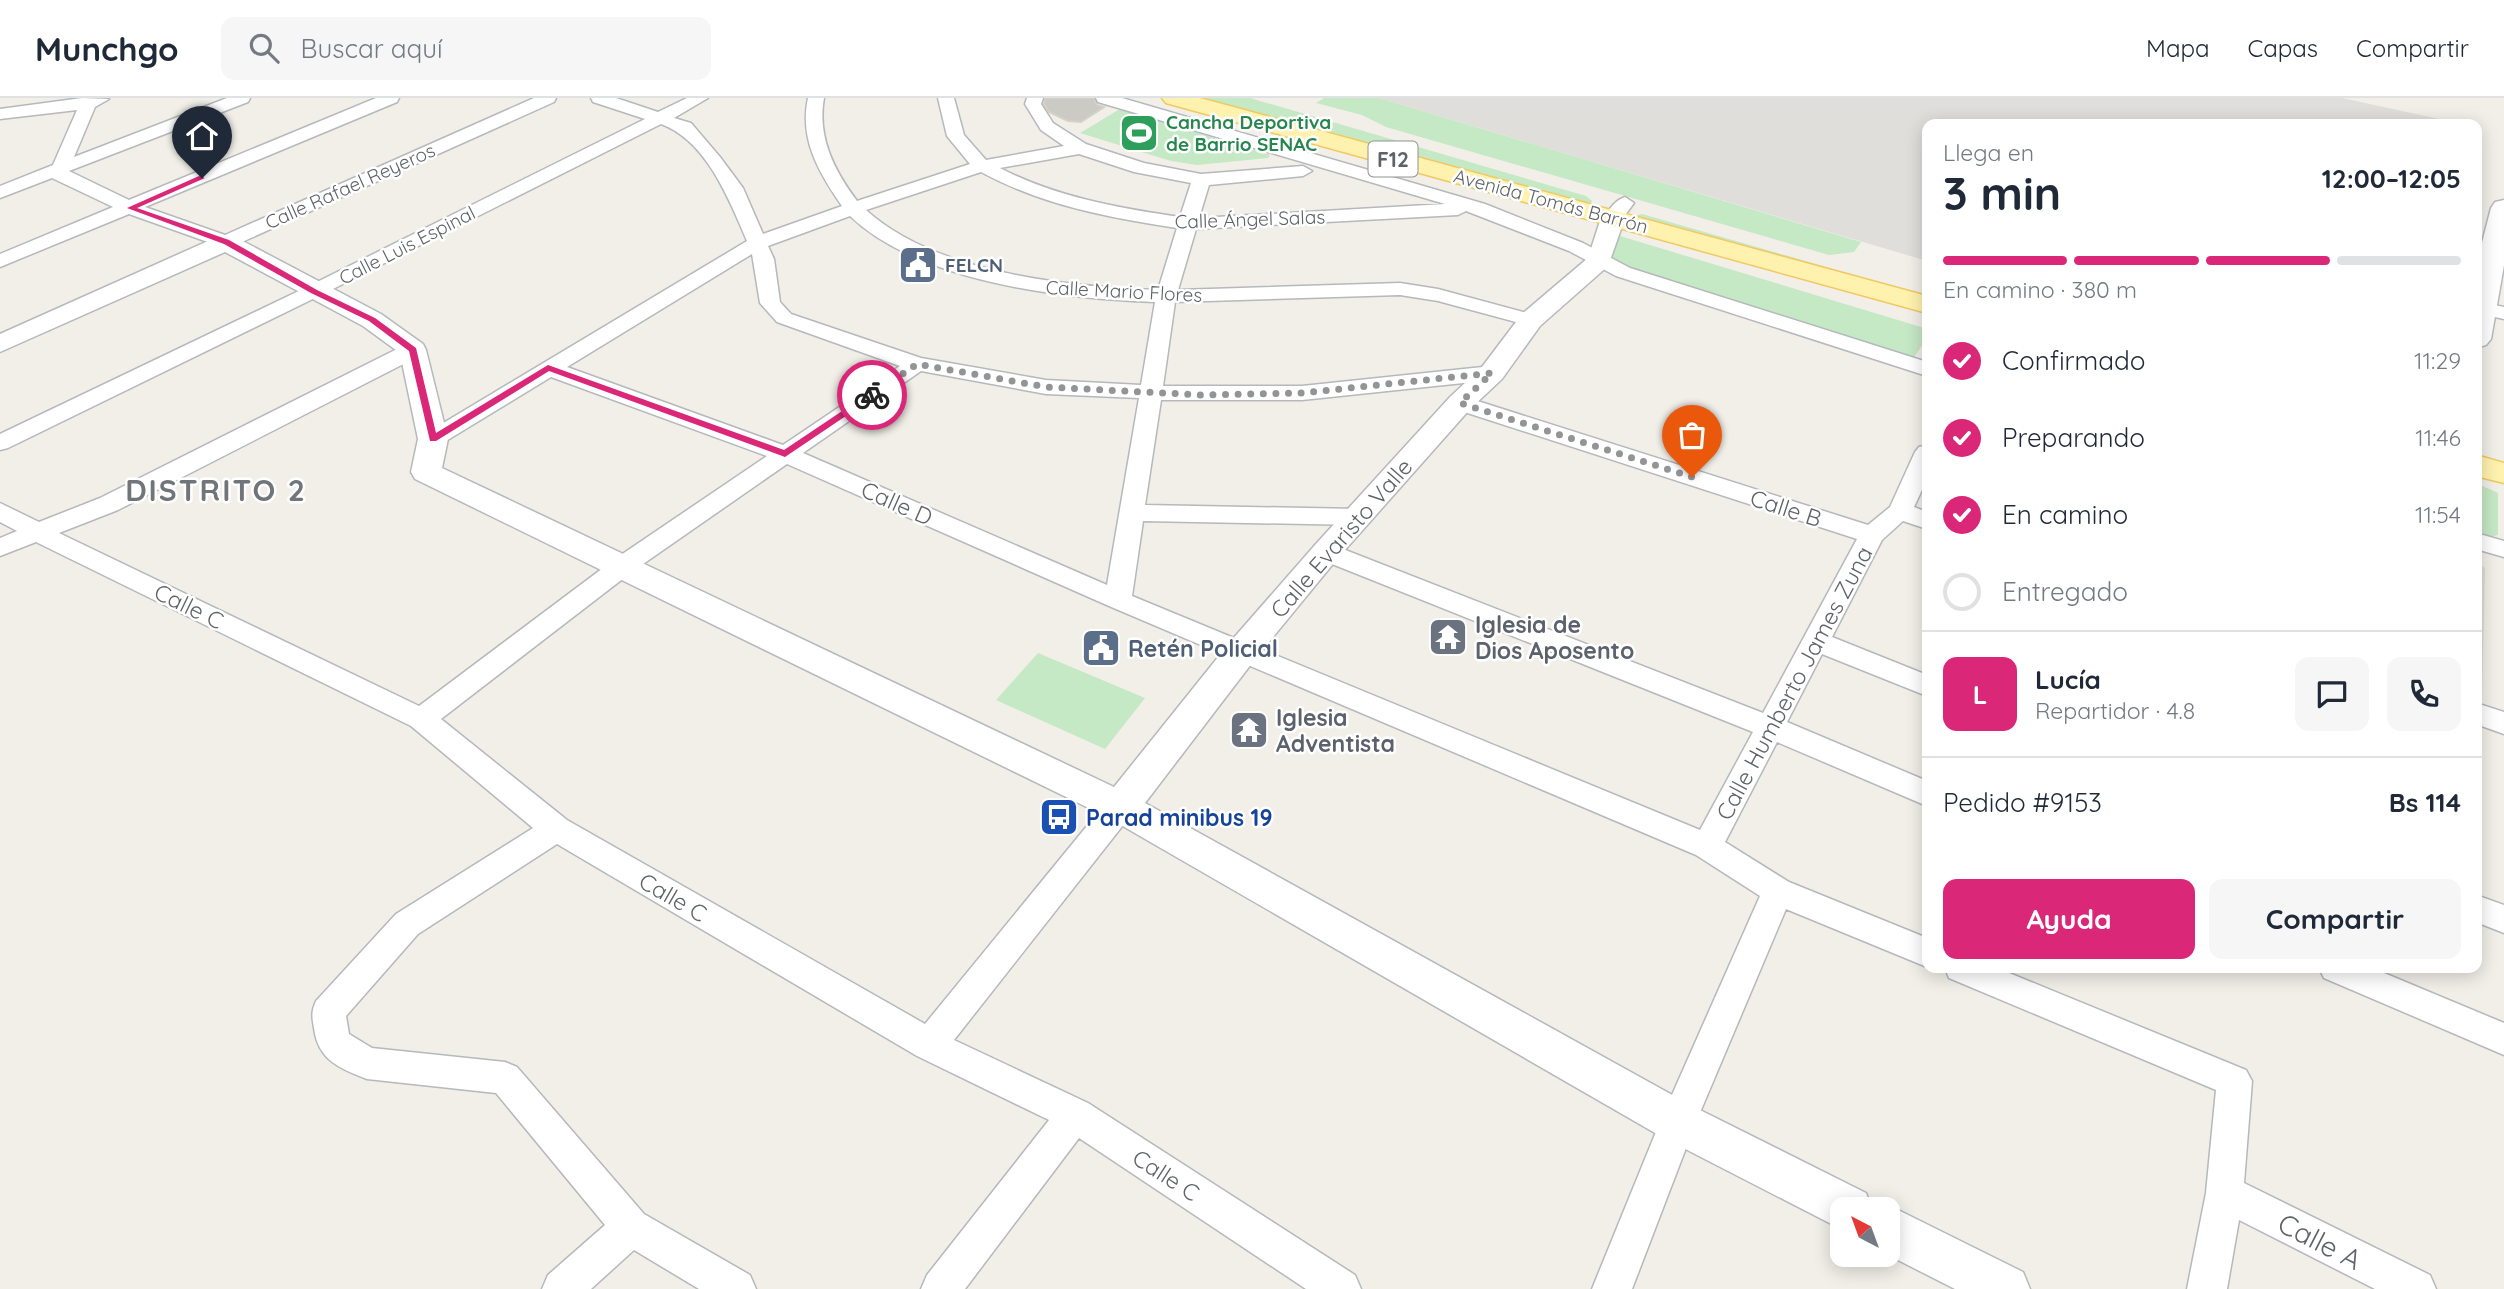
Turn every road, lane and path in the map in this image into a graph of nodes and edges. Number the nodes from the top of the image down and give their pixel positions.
1 (242, 98) edge
2 (391, 98) edge
3 (548, 98) edge
4 (599, 98) edge
5 (700, 98) edge
6 (816, 98) edge
7 (946, 98) edge
8 (1034, 98) edge
9 (1104, 98) edge
10 (1174, 98) edge
11 (1262, 98) edge
12 (94, 100) edge
13 (0, 114) edge
14 (662, 117) junction
15 (1080, 148) junction
16 (982, 166) junction
17 (60, 169) junction
18 (1303, 171) dead end
19 (1201, 180) junction
20 (0, 192) edge
21 (1520, 192) junction
22 (130, 208) junction
23 (1478, 208) junction
24 (850, 209) junction
25 (2504, 210) edge
26 (1619, 211) junction
27 (1188, 224) junction
28 (226, 242) junction
29 (757, 243) junction
30 (0, 261) edge
31 (1599, 261) junction
32 (1922, 289) edge
33 (314, 291) junction
34 (1166, 296) junction
35 (1922, 303) edge
36 (2492, 310) edge
37 (1531, 320) junction
38 (2482, 328) edge
39 (0, 344) edge
40 (413, 350) junction
41 (917, 364) junction
42 (1922, 367) edge
43 (548, 368) junction
44 (1492, 373) junction
45 (1149, 393) junction
46 (1460, 403) junction
47 (433, 439) junction
48 (2482, 442) edge
49 (0, 443) edge
50 (2504, 447) edge
51 (785, 454) junction
52 (1922, 463) edge
53 (2482, 467) edge
54 (2504, 473) edge
55 (0, 511) edge
56 (1900, 512) junction
57 (1131, 513) junction
58 (1359, 517) junction
59 (1922, 519) edge
60 (37, 532) junction
61 (1872, 535) junction
62 (2482, 543) edge
63 (0, 548) edge
64 (2504, 549) edge
65 (1326, 552) junction
66 (624, 565) junction
67 (1118, 600) junction
68 (1816, 641) junction
69 (1243, 650) junction
70 (1922, 684) edge
71 (2482, 715) edge
72 (421, 719) junction
73 (2504, 723) edge
74 (1770, 727) junction
75 (1922, 792) edge
76 (1121, 807) junction
77 (556, 829) junction
78 (1707, 846) junction
79 (1778, 891) junction
80 (2482, 910) edge
81 (2504, 919) edge
82 (1922, 951) edge
83 (1973, 973) edge
84 (2348, 973) edge
85 (2504, 1039) edge
86 (929, 1045) junction
87 (1075, 1115) junction
88 (1678, 1122) junction
89 (2225, 1192) junction
90 (1830, 1199) edge
91 (631, 1227) junction
92 (1900, 1235) edge
93 (562, 1289) edge
94 (736, 1289) edge
95 (941, 1289) edge
96 (1341, 1289) edge
97 (1612, 1289) edge
98 (2006, 1289) edge
99 (2207, 1289) edge
100 (2416, 1289) edge

1 - 17 street
2 - 22 street
3 - 28 street, Calle Rafael Reyeros
4 - 14 street
5 - 14 street, Calle Luis Espinal
6 - 24 street, Calle Mario Flores
7 - 16 street, Calle Ángel Salas
8 - 15 street
9 - 23 street
10 - 21 main road, Avenida Tomás Barrón / F12
11 - 26 main road, Avenida Tomás Barrón / F12
12 - 13 street
12 - 17 street
14 - 29 street
14 - 33 street, Calle Luis Espinal
15 - 16 street
15 - 19 street
16 - 24 street
16 - 27 street, Calle Ángel Salas
17 - 20 street
17 - 22 street
18 - 19 street
19 - 27 street
21 - 23 street, Calle Ángel Salas
21 - 26 main road, Avenida Tomás Barrón / F12
22 - 28 street
22 - 30 street
23 - 27 street, Calle Ángel Salas
23 - 31 street
24 - 29 street
24 - 34 street, Calle Mario Flores
25 - 36 main road
26 - 31 street
26 - 32 main road, Avenida Tomás Barrón / F12
26 - 35 main road, Avenida Tomás Barrón / F12
27 - 34 street
28 - 33 street
28 - 39 street, Calle Rafael Reyeros
29 - 41 street
29 - 43 street
31 - 37 street, Calle Evaristo Valle
31 - 42 street
33 - 40 street
33 - 49 street, Calle Luis Espinal
34 - 37 street, Calle Mario Flores
34 - 45 street
36 - 38 main road
37 - 44 street, Calle Evaristo Valle
40 - 47 street
40 - 60 street
41 - 45 street
41 - 51 street
43 - 47 street
43 - 51 street, Calle D
44 - 45 street
44 - 46 street, Calle Evaristo Valle
45 - 57 street
46 - 58 street, Calle Evaristo Valle
46 - 61 street, Calle B
47 - 66 street
48 - 50 main road
51 - 66 street
51 - 67 street, Calle D
52 - 56 street, Calle Humberto James Zuna
53 - 54 main road
55 - 60 street, Calle C
56 - 59 street
56 - 61 street, Calle Humberto James Zuna
57 - 58 street
57 - 67 street
58 - 65 street, Calle Evaristo Valle
60 - 63 street
60 - 72 street, Calle C
61 - 68 street, Calle Humberto James Zuna
62 - 64 street
65 - 69 street, Calle Evaristo Valle
65 - 74 street
66 - 72 street
66 - 76 street
67 - 69 street, Calle D
68 - 70 street
68 - 74 street, Calle Humberto James Zuna
69 - 76 street, Calle Evaristo Valle
69 - 78 street, Calle D
71 - 73 street
72 - 77 street, Calle C
74 - 75 street
74 - 78 street, Calle Humberto James Zuna
76 - 86 street, Calle Evaristo Valle
76 - 88 street
77 - 86 street, Calle C
77 - 91 street
78 - 79 street, Calle D
79 - 82 street, Calle D
79 - 88 street
80 - 81 street
83 - 89 street
84 - 85 street
86 - 87 street, Calle C
87 - 95 street
87 - 96 street, Calle C
88 - 90 street
88 - 97 street
89 - 99 street
89 - 100 street, Calle A
91 - 93 street
91 - 94 street
92 - 98 street

